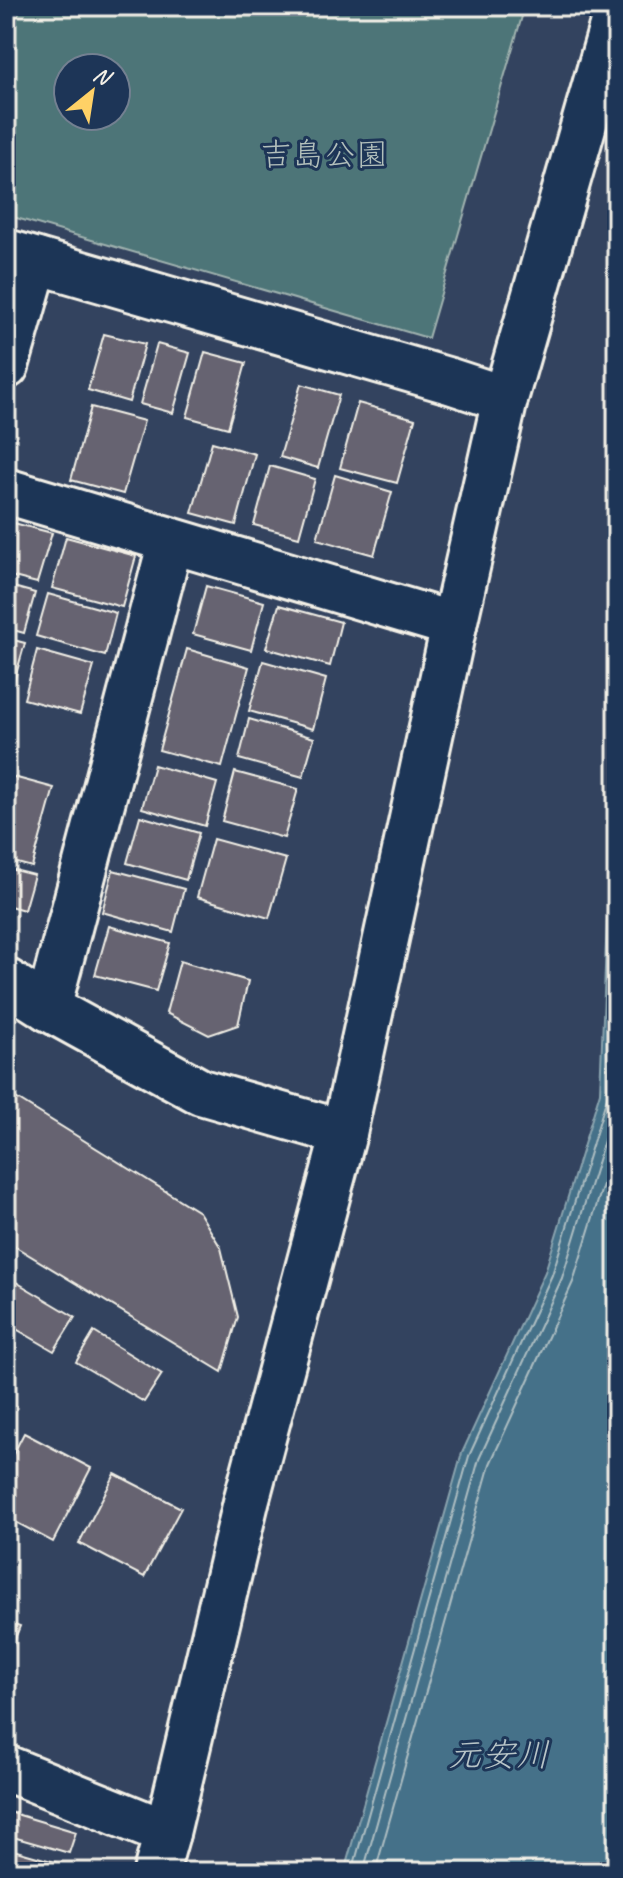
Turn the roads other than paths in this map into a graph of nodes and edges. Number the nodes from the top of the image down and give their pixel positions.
1 (617, 9) edge
2 (21, 257) edge
3 (6, 366) edge
4 (505, 399) junction
5 (6, 491) edge
6 (171, 541) junction
7 (454, 625) junction
8 (6, 981) edge
9 (48, 1008) junction
10 (344, 1133) junction
11 (6, 1768) edge
12 (161, 1853) edge

1 - 4 street
2 - 3 street
2 - 4 street
4 - 7 street
5 - 6 street
6 - 7 street
6 - 9 street
7 - 10 street
8 - 9 street
9 - 10 street
10 - 12 street
11 - 12 street

